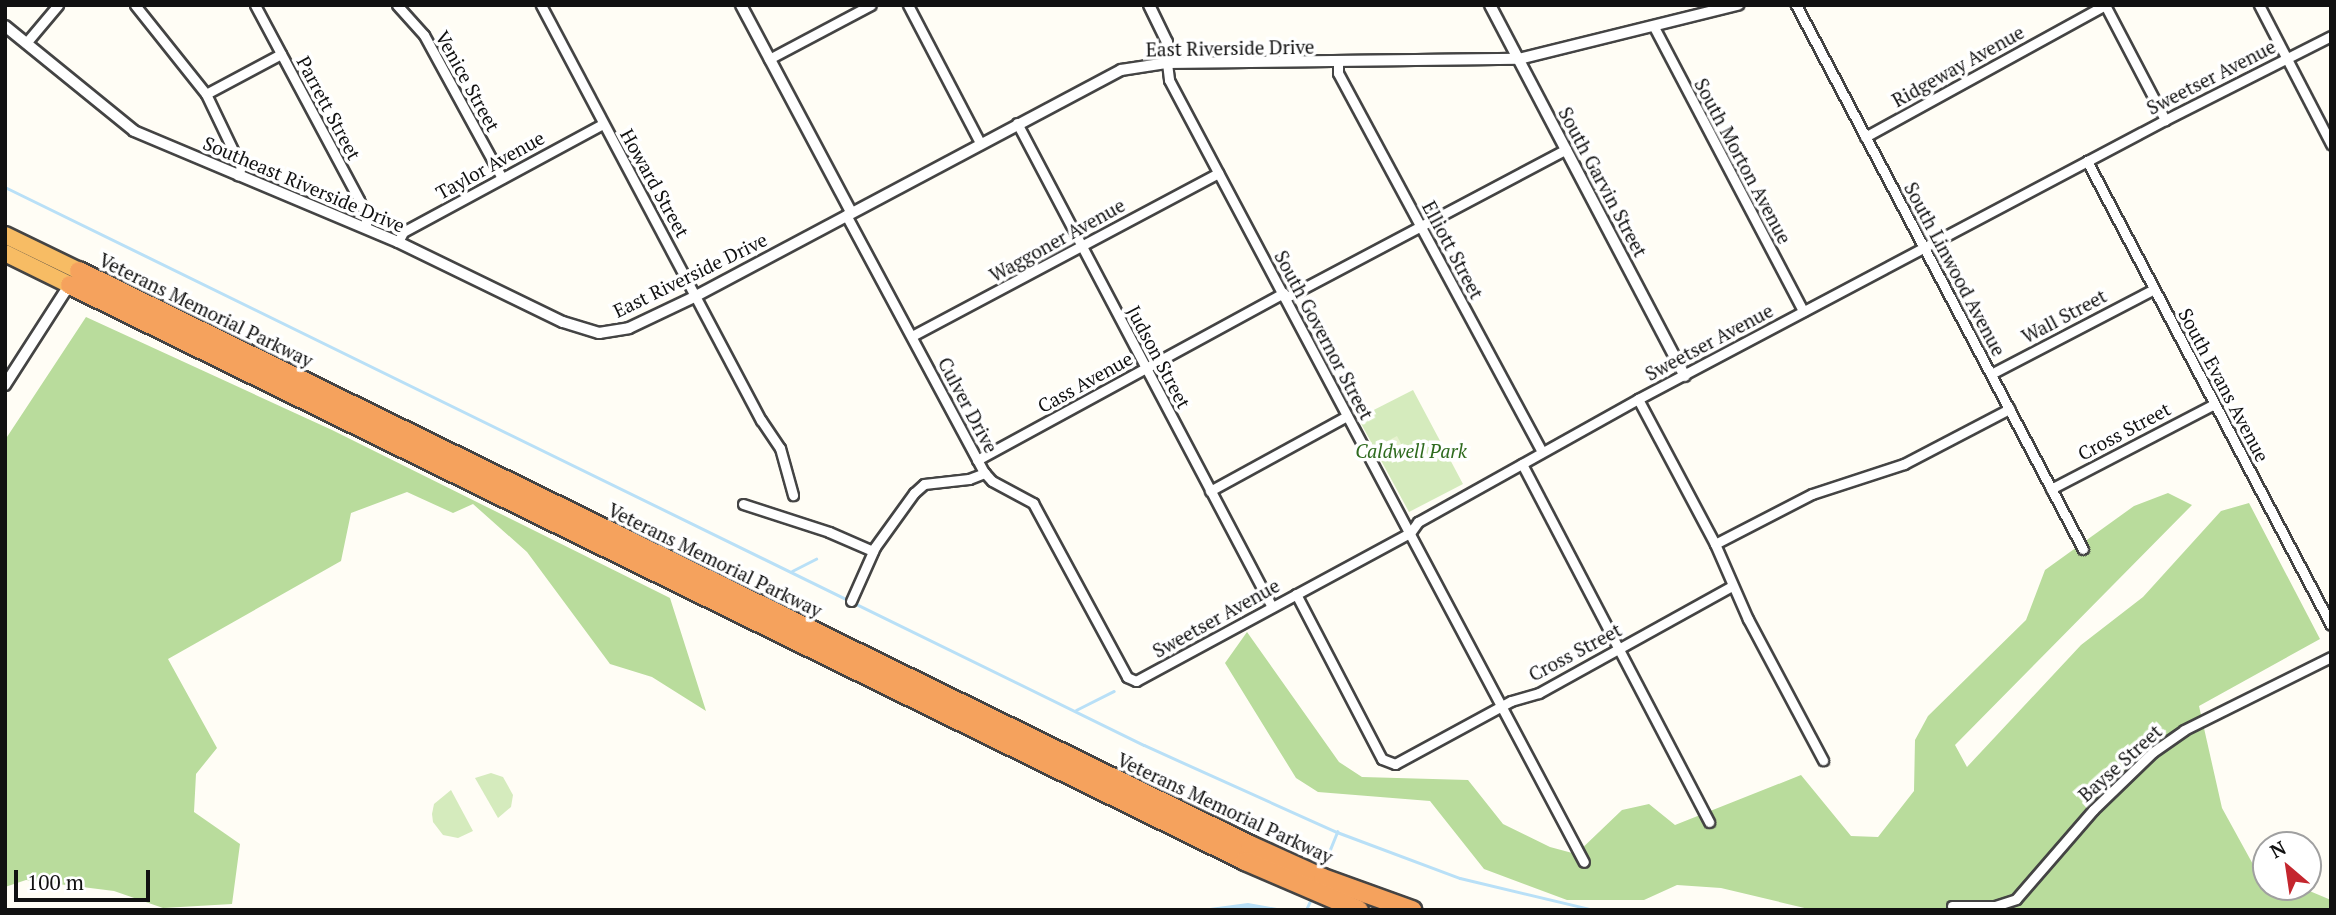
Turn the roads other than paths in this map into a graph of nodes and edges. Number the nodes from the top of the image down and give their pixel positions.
1 (58, 5) edge
2 (135, 5) edge
3 (255, 5) edge
4 (397, 5) edge
5 (541, 5) edge
6 (741, 5) edge
7 (871, 5) edge
8 (908, 5) edge
9 (1149, 5) edge
10 (1490, 5) edge
11 (1738, 5) edge
12 (1796, 5) edge
13 (2105, 5) edge
14 (2259, 5) edge
15 (1720, 8) edge
16 (5, 26) edge
17 (1654, 27) junction
18 (2331, 36) edge
19 (26, 43) junction
20 (281, 54) junction
21 (2288, 58) junction
22 (769, 59) junction
23 (1519, 59) junction
24 (1167, 63) junction
25 (1339, 63) junction
26 (206, 94) junction
27 (2165, 120) junction
28 (1017, 123) junction
29 (603, 124) junction
30 (1866, 137) junction
31 (979, 143) junction
32 (2331, 144) edge
33 (1566, 149) junction
34 (2087, 160) junction
35 (1218, 173) junction
36 (238, 175) junction
37 (502, 178) junction
38 (848, 213) junction
39 (1420, 226) junction
40 (366, 228) junction
41 (5, 235) edge
42 (398, 242) junction
43 (1081, 246) junction
44 (1924, 247) junction
45 (5, 253) edge
46 (74, 278) junction
47 (2154, 289) junction
48 (696, 296) junction
49 (1284, 296) junction
50 (1803, 312) junction
51 (613, 332) joint
52 (912, 336) junction
53 (1145, 368) junction
54 (1991, 374) junction
55 (1685, 376) junction
56 (5, 385) edge
57 (1638, 400) junction
58 (2214, 404) junction
59 (2009, 409) junction
60 (1347, 416) junction
61 (1542, 452) junction
62 (977, 460) junction
63 (1522, 464) junction
64 (985, 473) junction
65 (2051, 489) junction
66 (1210, 491) junction
67 (793, 495) dead end
68 (743, 504) dead end
69 (1410, 533) junction
70 (1715, 544) junction
71 (2083, 550) dead end
72 (873, 551) junction
73 (1732, 586) junction
74 (1296, 594) junction
75 (851, 601) dead end
76 (1272, 607) junction
77 (2331, 625) edge
78 (1618, 649) junction
79 (2331, 657) edge
80 (1121, 664) joint
81 (1501, 707) junction
82 (1823, 760) dead end
83 (1709, 822) dead end
84 (1584, 862) dead end
85 (1952, 906) dead end
86 (1359, 910) edge
87 (1412, 910) edge

1 - 19 street
2 - 26 street
3 - 20 street, Parrett Street
4 - 37 street, Venice Street
5 - 29 street, Howard Street
6 - 22 street, Culver Drive
7 - 22 street
8 - 31 street
9 - 24 street, South Governor Street
10 - 23 street, South Garvin Street
11 - 15 street, East Riverside Drive
12 - 30 street, South Linwood Avenue
13 - 27 street
13 - 30 street, Ridgeway Avenue
14 - 21 street
15 - 17 street, East Riverside Drive
16 - 19 street, Southeast Riverside Drive
17 - 23 street, East Riverside Drive
17 - 50 street, South Morton Avenue
18 - 21 street, Sweetser Avenue
19 - 36 street, Southeast Riverside Drive
20 - 26 street
20 - 40 street, Parrett Street
21 - 27 street, Sweetser Avenue
21 - 32 street
22 - 38 street, Culver Drive
23 - 25 street, East Riverside Drive
23 - 33 street, South Garvin Street
24 - 25 street, East Riverside Drive
24 - 28 street, East Riverside Drive
24 - 35 street, South Governor Street
25 - 39 street, Elliott Street
26 - 36 street
27 - 34 street, Sweetser Avenue
28 - 31 street, East Riverside Drive
28 - 43 street, Judson Street
29 - 37 street, Taylor Avenue
29 - 48 street, Howard Street
30 - 44 street, South Linwood Avenue
31 - 38 street, East Riverside Drive
33 - 39 street, Cass Avenue
33 - 55 street, South Garvin Street
34 - 44 street, Sweetser Avenue
34 - 47 street, South Evans Avenue
35 - 43 street, Waggoner Avenue
35 - 49 street, South Governor Street
36 - 40 street, Southeast Riverside Drive
37 - 42 street, Taylor Avenue
38 - 48 street, East Riverside Drive
38 - 52 street, Culver Drive
39 - 49 street, Cass Avenue
39 - 61 street, Elliott Street
40 - 42 street, Southeast Riverside Drive
41 - 46 highway, Veterans Memorial Parkway
42 - 51 street, Southeast Riverside Drive
43 - 52 street, Waggoner Avenue
43 - 53 street, Judson Street
44 - 50 street, Sweetser Avenue
44 - 54 street, South Linwood Avenue
45 - 46 highway, Veterans Memorial Parkway
46 - 56 street
46 - 86 highway, Veterans Memorial Parkway
46 - 87 highway, Veterans Memorial Parkway
47 - 54 street, Wall Street
47 - 58 street, South Evans Avenue
48 - 51 street, East Riverside Drive
48 - 67 street, Howard Street
49 - 53 street, Cass Avenue
49 - 60 street, South Governor Street
50 - 55 street, Sweetser Avenue
52 - 62 street, Culver Drive
53 - 62 street, Cass Avenue
53 - 66 street, Judson Street
54 - 59 street, South Linwood Avenue
55 - 57 street, Sweetser Avenue
57 - 61 street, Sweetser Avenue
57 - 70 street
58 - 65 street, Cross Street
58 - 77 street, South Evans Avenue
59 - 65 street, South Linwood Avenue
59 - 70 street
60 - 66 street
60 - 69 street, South Governor Street
61 - 63 street, Sweetser Avenue
62 - 64 street, Culver Drive
63 - 69 street, Sweetser Avenue
63 - 78 street
64 - 72 street
64 - 80 street, Culver Drive
65 - 71 street, South Linwood Avenue
66 - 76 street, Judson Street
68 - 72 street
69 - 74 street, Sweetser Avenue
69 - 81 street, South Governor Street
70 - 73 street
72 - 75 street
73 - 78 street, Cross Street
73 - 82 street
74 - 76 street, Sweetser Avenue
74 - 81 street, Cross Street
76 - 80 street, Sweetser Avenue
78 - 81 street, Cross Street
78 - 83 street
79 - 85 street, Bayse Street
81 - 84 street, South Governor Street

